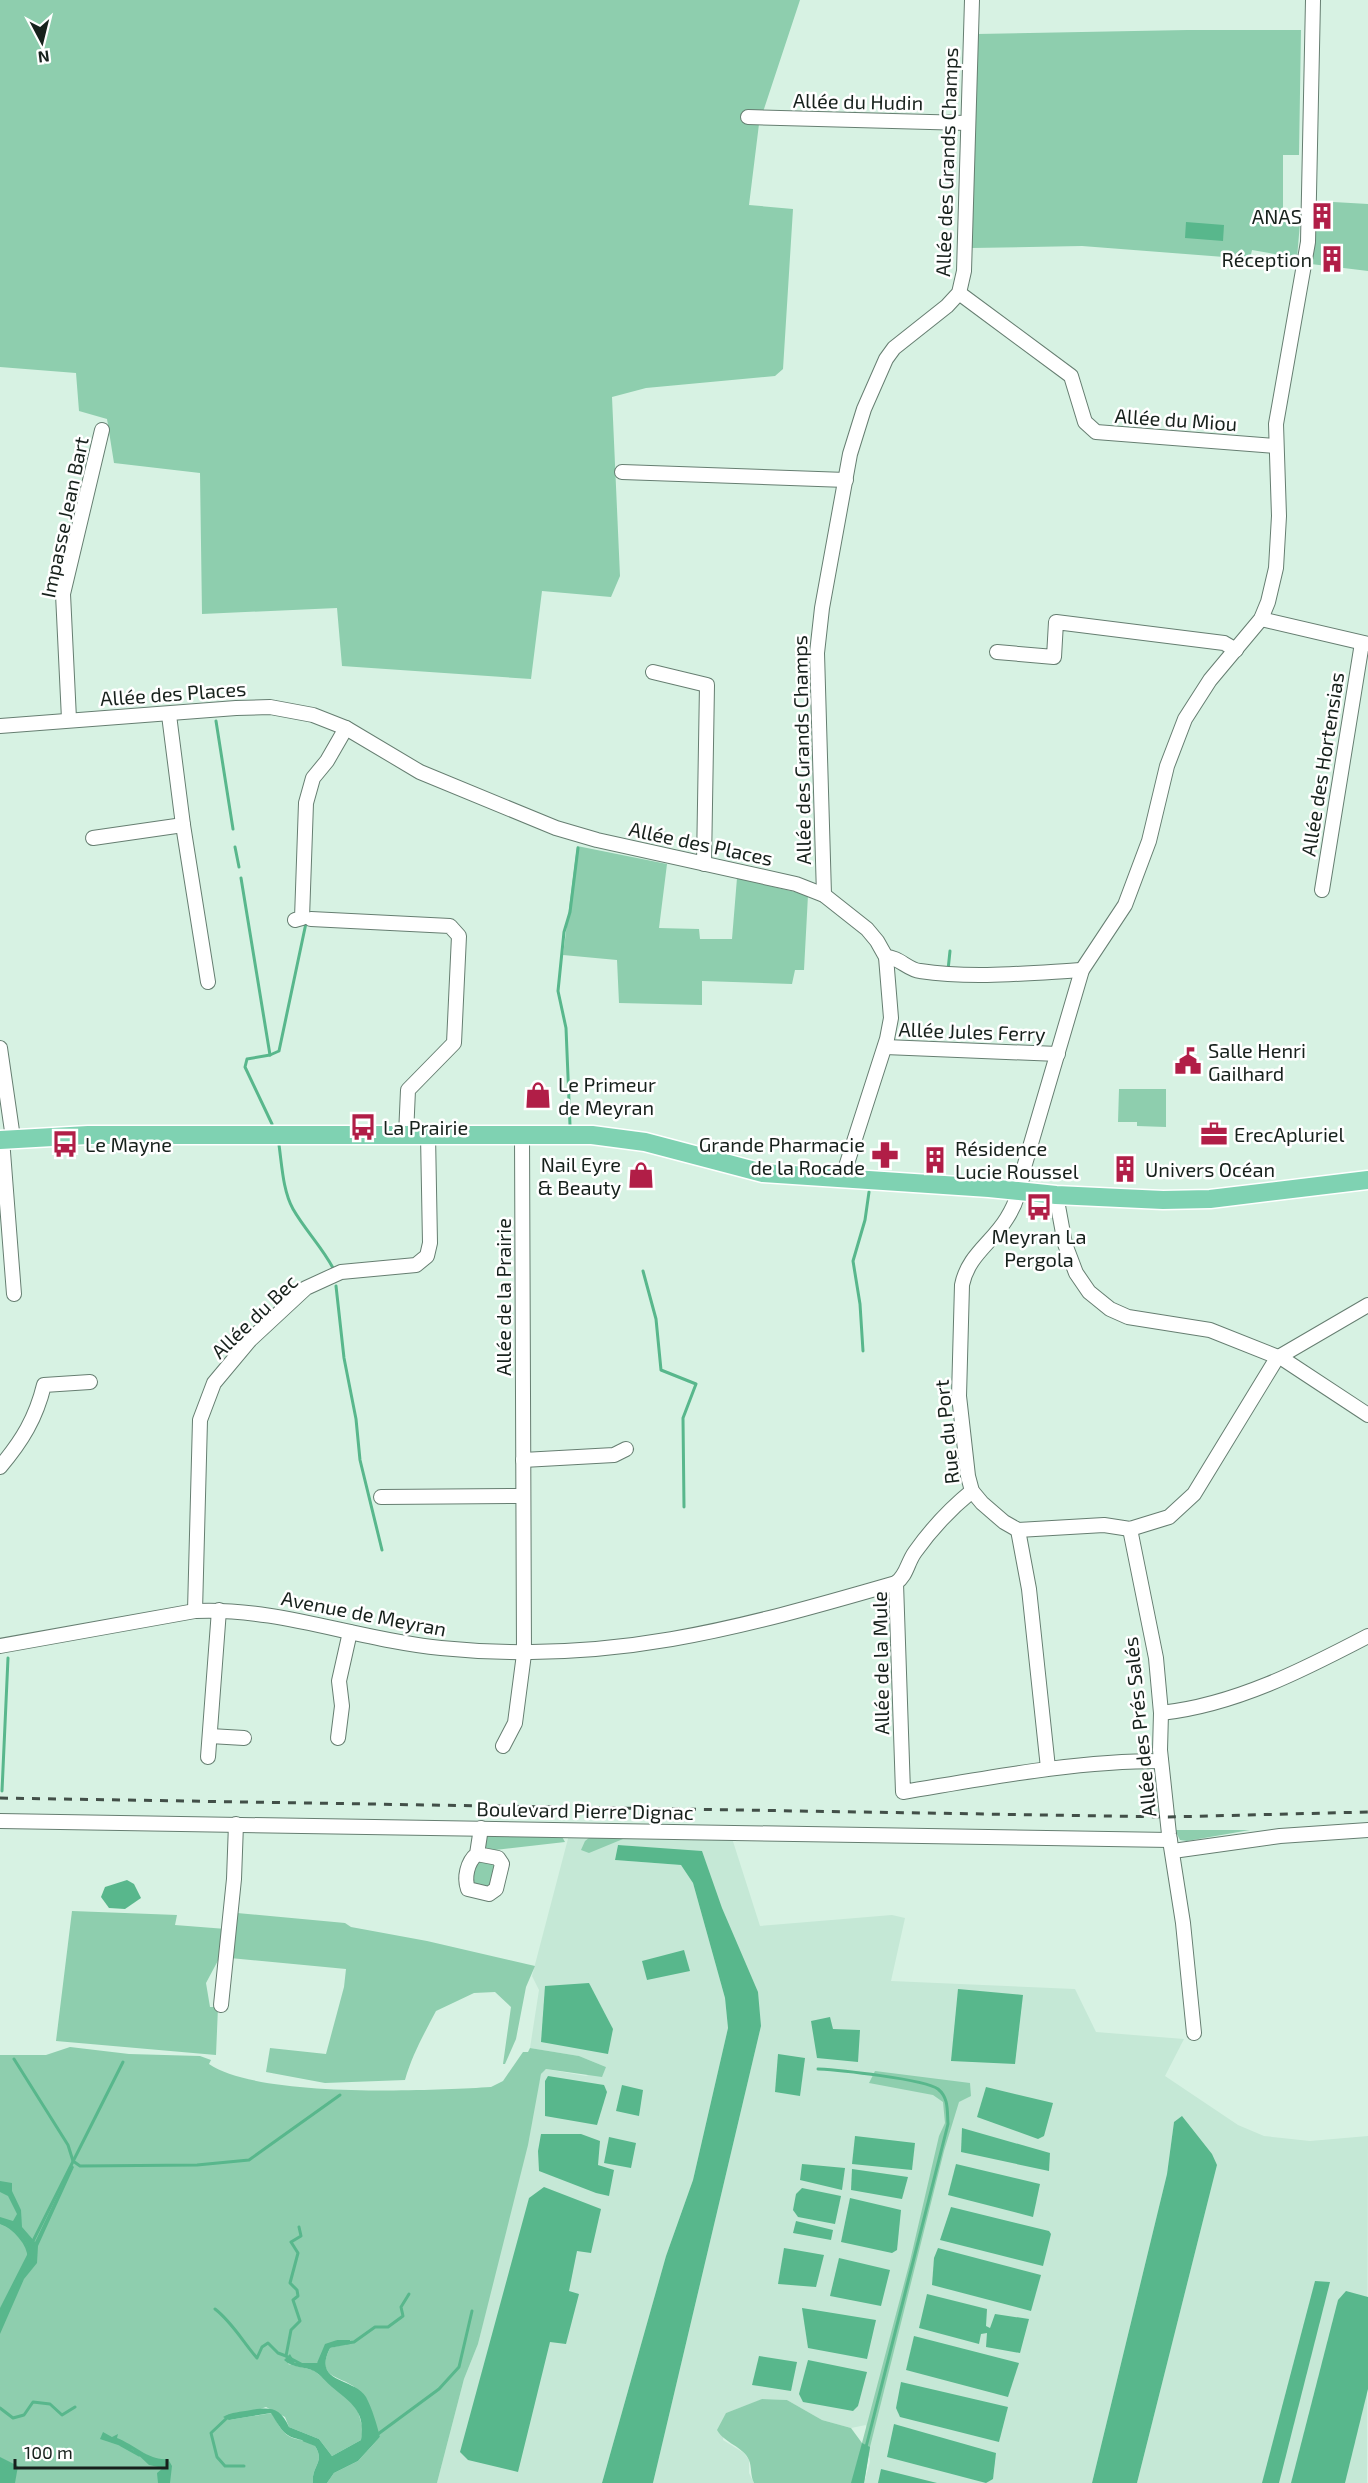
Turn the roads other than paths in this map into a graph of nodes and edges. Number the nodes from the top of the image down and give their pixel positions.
1 (972, 0) edge
2 (1313, 0) edge
3 (748, 117) dead end
4 (967, 123) junction
5 (958, 293) junction
6 (102, 430) dead end
7 (1275, 446) junction
8 (622, 472) dead end
9 (846, 480) junction
10 (1261, 619) junction
11 (1365, 644) edge
12 (1236, 650) junction
13 (997, 652) dead end
14 (653, 672) dead end
15 (169, 715) junction
16 (69, 719) junction
17 (0, 726) edge
18 (346, 728) junction
19 (183, 825) junction
20 (93, 838) dead end
21 (704, 864) junction
22 (1322, 890) dead end
23 (824, 895) junction
24 (311, 919) dead end
25 (295, 920) dead end
26 (886, 957) junction
27 (1082, 970) junction
28 (208, 982) dead end
29 (885, 1047) junction
30 (0, 1048) edge
31 (1058, 1054) junction
32 (522, 1134) junction
33 (406, 1135) junction
34 (428, 1135) junction
35 (5, 1139) edge
36 (843, 1179) junction
37 (1368, 1180) edge
38 (1020, 1193) junction
39 (1056, 1196) junction
40 (14, 1294) dead end
41 (1368, 1305) edge
42 (1277, 1358) junction
43 (90, 1382) dead end
44 (1368, 1415) edge
45 (626, 1449) dead end
46 (523, 1460) junction
47 (0, 1467) edge
48 (972, 1491) junction
49 (523, 1496) junction
50 (381, 1497) dead end
51 (1130, 1529) junction
52 (1018, 1530) junction
53 (896, 1583) junction
54 (219, 1610) junction
55 (195, 1611) junction
56 (350, 1632) junction
57 (1368, 1636) edge
58 (0, 1646) edge
59 (524, 1654) junction
60 (1161, 1713) junction
61 (210, 1736) junction
62 (244, 1738) dead end
63 (338, 1738) dead end
64 (503, 1746) dead end
65 (208, 1757) dead end
66 (1161, 1761) junction
67 (1048, 1768) junction
68 (0, 1821) edge
69 (236, 1824) junction
70 (481, 1828) junction
71 (1368, 1830) edge
72 (1172, 1845) junction
73 (477, 1854) dead end
74 (221, 2005) dead end
75 (1194, 2033) dead end

1 - 4 street, Allée des Grands Champs
2 - 7 street
3 - 4 street, Allée du Hudin
4 - 5 street, Allée des Grands Champs
5 - 7 street, Allée du Miou
5 - 9 street, Allée des Grands Champs
6 - 16 street, Impasse Jean Bart
7 - 10 street
8 - 9 street
9 - 23 street, Allée des Grands Champs
10 - 11 street
10 - 12 street, Rue du Port
11 - 22 street, Allée des Hortensias
12 - 13 street
12 - 27 street, Rue du Port
14 - 21 street
15 - 16 street, Allée des Places
15 - 18 street, Allée des Places
15 - 19 street
16 - 17 street, Allée des Places
18 - 21 street, Allée des Places
18 - 25 street
19 - 20 street
19 - 28 street
21 - 23 street, Allée des Places
23 - 26 street, Allée des Places
24 - 33 street
26 - 27 street
26 - 29 street, Allée des Places
27 - 31 street, Rue du Port
29 - 31 street, Allée Jules Ferry
29 - 36 street, Allée des Places
30 - 35 street
31 - 38 street, Rue du Port
32 - 34 main road
32 - 36 main road
32 - 46 street, Allée de la Prairie
33 - 34 main road
33 - 35 main road
34 - 55 street, Allée du Bec
35 - 40 street
36 - 38 main road
37 - 39 main road
38 - 39 main road
38 - 48 street, Rue du Port
39 - 42 street
41 - 42 street
42 - 44 street
42 - 51 street
43 - 47 street
45 - 46 street
46 - 49 street, Allée de la Prairie
48 - 52 street, Rue du Port
48 - 53 street, Allée de la Mule
49 - 50 street
49 - 59 street, Allée de la Prairie
51 - 52 street
51 - 60 street, Allée des Prés Salés
52 - 67 street
53 - 59 street, Avenue de Meyran
53 - 67 street, Allée de la Mule
54 - 55 street, Avenue de Meyran
54 - 56 street, Avenue de Meyran
54 - 61 street
55 - 58 street, Avenue de Meyran
56 - 59 street, Avenue de Meyran
56 - 63 street
57 - 60 street
59 - 64 street, Allée de la Prairie
60 - 66 street, Allée des Prés Salés
61 - 62 street
61 - 65 street
66 - 67 street
66 - 72 street, Allée des Prés Salés
68 - 69 street, Boulevard Pierre Dignac
69 - 70 street, Boulevard Pierre Dignac
69 - 74 street
70 - 72 street, Boulevard Pierre Dignac
70 - 73 street
71 - 72 street, Boulevard Pierre Dignac
72 - 75 street, Allée des Prés Salés

